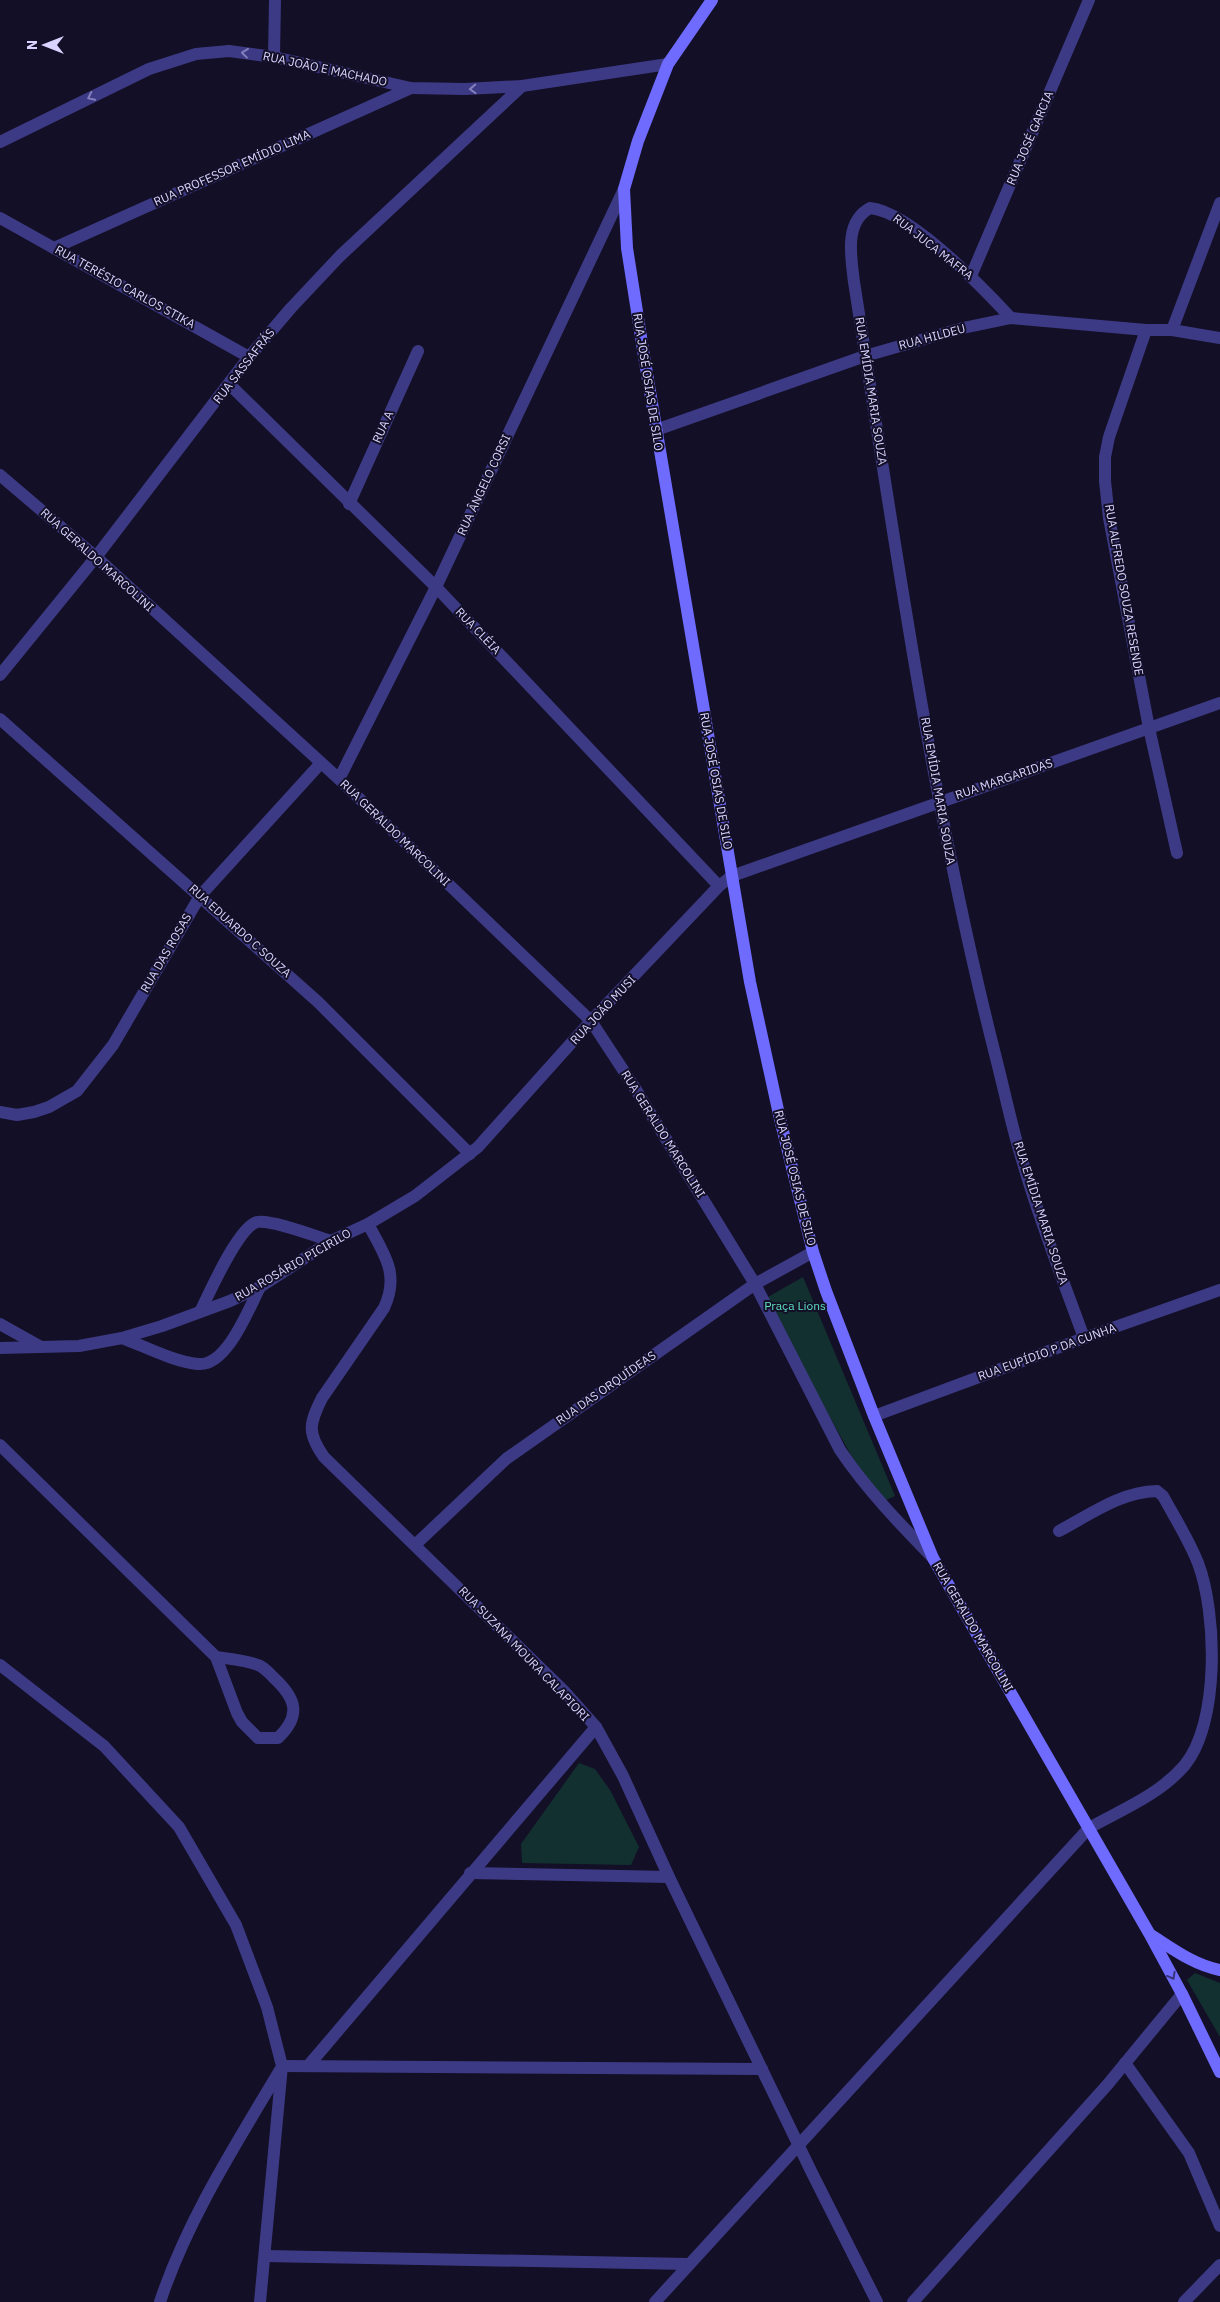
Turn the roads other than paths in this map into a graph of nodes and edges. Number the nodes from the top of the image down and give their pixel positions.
1 (276, 0) edge
2 (712, 0) edge
3 (1089, 0) edge
4 (274, 57) junction
5 (668, 64) junction
6 (522, 86) junction
7 (411, 88) junction
8 (0, 142) edge
9 (624, 189) junction
10 (1220, 203) edge
11 (0, 218) edge
12 (852, 231) joint
13 (54, 248) junction
14 (971, 276) junction
15 (1012, 318) junction
16 (1146, 330) junction
17 (1172, 330) junction
18 (1220, 338) edge
19 (418, 351) dead end
20 (865, 356) junction
21 (249, 357) junction
22 (229, 384) junction
23 (656, 430) junction
24 (0, 475) edge
25 (349, 504) junction
26 (96, 557) junction
27 (436, 587) junction
28 (0, 675) edge
29 (1220, 703) edge
30 (0, 719) edge
31 (1149, 728) junction
32 (321, 763) junction
33 (338, 779) junction
34 (939, 802) junction
35 (1176, 853) dead end
36 (732, 876) junction
37 (719, 886) junction
38 (200, 896) junction
39 (591, 1021) junction
40 (0, 1112) edge
41 (474, 1150) junction
42 (368, 1224) junction
43 (331, 1241) junction
44 (814, 1252) junction
45 (756, 1284) junction
46 (260, 1287) junction
47 (1220, 1290) edge
48 (200, 1312) junction
49 (0, 1324) edge
50 (122, 1338) junction
51 (1084, 1338) junction
52 (0, 1348) edge
53 (43, 1348) junction
54 (874, 1416) junction
55 (0, 1445) edge
56 (1059, 1531) dead end
57 (415, 1545) junction
58 (933, 1558) junction
59 (216, 1658) junction
60 (0, 1665) edge
61 (596, 1727) junction
62 (1089, 1828) junction
63 (470, 1874) junction
64 (669, 1877) junction
65 (1149, 1934) junction
66 (1220, 1970) edge
67 (1182, 1994) junction
68 (1125, 2063) junction
69 (282, 2066) junction
70 (308, 2066) junction
71 (762, 2068) junction
72 (1220, 2072) edge
73 (799, 2146) junction
74 (1220, 2226) edge
75 (265, 2256) junction
76 (688, 2264) junction
77 (1220, 2265) edge
78 (160, 2302) edge
79 (260, 2302) edge
80 (655, 2302) edge
81 (877, 2302) edge
82 (913, 2302) edge
83 (1184, 2302) edge

1 - 4 street
2 - 5 street, RUA JOSÉ OSIAS DE SILO
3 - 14 street, RUA JOSÉ GARCIA
4 - 7 street, RUA JOÃO E MACHADO
4 -> 8 street, RUA JOÃO E MACHADO
5 - 6 street, RUA JOÃO E MACHADO
5 - 9 street, RUA JOSÉ OSIAS DE SILO
6 -> 7 street, RUA JOÃO E MACHADO
6 - 21 street, RUA SASSAFRÁS
7 - 13 street, RUA PROFESSOR EMÍDIO LIMA
9 - 23 street, RUA JOSÉ OSIAS DE SILO
9 - 27 street, RUA ÂNGELO CORSI
10 - 17 street
11 - 13 street, RUA TERÉSIO CARLOS STIKA
12 - 14 street, RUA JUCA MAFRA
12 - 20 street, RUA EMÍDIA MARIA SOUZA
13 - 21 street, RUA TERÉSIO CARLOS STIKA
14 - 15 street, RUA JUCA MAFRA
15 - 16 street, RUA HILDEU
15 - 20 street, RUA HILDEU
16 - 17 street, RUA HILDEU
16 - 31 street, RUA ALFREDO SOUZA RESENDE
17 - 18 street, RUA HILDEU
19 - 25 street, RUA A
20 - 23 street, RUA HILDEU
20 - 34 street, RUA EMÍDIA MARIA SOUZA
21 - 22 street, RUA SASSAFRÁS
22 - 25 street, RUA CLÉIA
22 - 26 street, RUA SASSAFRÁS
23 - 36 street, RUA JOSÉ OSIAS DE SILO
24 - 26 street, RUA GERALDO MARCOLINI
25 - 27 street, RUA CLÉIA
26 - 28 street, RUA SASSAFRÁS
26 - 32 street, RUA GERALDO MARCOLINI
27 - 33 street, RUA ÂNGELO CORSI
27 - 37 street, RUA CLÉIA
29 - 31 street, RUA MARGARIDAS
30 - 38 street, RUA EDUARDO C SOUZA
31 - 34 street, RUA MARGARIDAS
31 - 35 street, RUA ALFREDO SOUZA RESENDE
32 - 33 street, RUA GERALDO MARCOLINI
32 - 38 street, RUA DAS ROSAS
33 - 39 street, RUA GERALDO MARCOLINI
34 - 36 street, RUA MARGARIDAS
34 - 51 street, RUA EMÍDIA MARIA SOUZA
36 - 37 street, RUA JOÃO MUSI
36 - 44 street, RUA JOSÉ OSIAS DE SILO
37 - 39 street, RUA JOÃO MUSI
38 - 40 street, RUA DAS ROSAS
38 - 41 street, RUA EDUARDO C SOUZA
39 - 41 street, RUA JOÃO MUSI
39 - 45 street, RUA GERALDO MARCOLINI
41 - 42 street, RUA ROSÁRIO PICIRILO
42 - 43 street, RUA ROSÁRIO PICIRILO
42 - 57 street, RUA SUZANA MOURA CALAPIORI
43 - 46 street, RUA ROSÁRIO PICIRILO
43 - 48 street
44 - 45 street, RUA DAS ORQUÍDEAS
44 - 54 street, RUA JOSÉ OSIAS DE SILO
45 - 57 street, RUA DAS ORQUÍDEAS
45 - 58 street, RUA GERALDO MARCOLINI
46 - 48 street, RUA ROSÁRIO PICIRILO
46 - 50 street
47 - 51 street, RUA EUPÍDIO P DA CUNHA
48 - 50 street, RUA ROSÁRIO PICIRILO
49 - 53 street
50 - 53 street, RUA ROSÁRIO PICIRILO
51 - 54 street, RUA EUPÍDIO P DA CUNHA
52 - 53 street, RUA ROSÁRIO PICIRILO
54 - 58 street, RUA JOSÉ OSIAS DE SILO
55 - 59 street
56 - 62 street
57 - 61 street, RUA SUZANA MOURA CALAPIORI
58 - 62 street, RUA GERALDO MARCOLINI
59 - 59 street
60 - 69 street
61 - 63 street, RUA SUZANA MOURA CALAPIORI
61 - 64 street
62 - 65 street, RUA GERALDO MARCOLINI
62 - 73 street
63 - 64 street
63 - 70 street, RUA SUZANA MOURA CALAPIORI
64 - 71 street
65 - 66 street, RUA GERALDO MARCOLINI
65 -> 67 street, RUA GERALDO MARCOLINI
67 - 68 street
67 - 72 street, RUA GERALDO MARCOLINI
68 - 74 street
68 - 82 street
69 - 70 street
69 - 75 street
69 - 78 street
70 - 71 street
71 - 73 street
73 - 76 street
73 - 81 street
75 - 76 street
75 - 79 street
76 - 80 street
77 - 83 street

